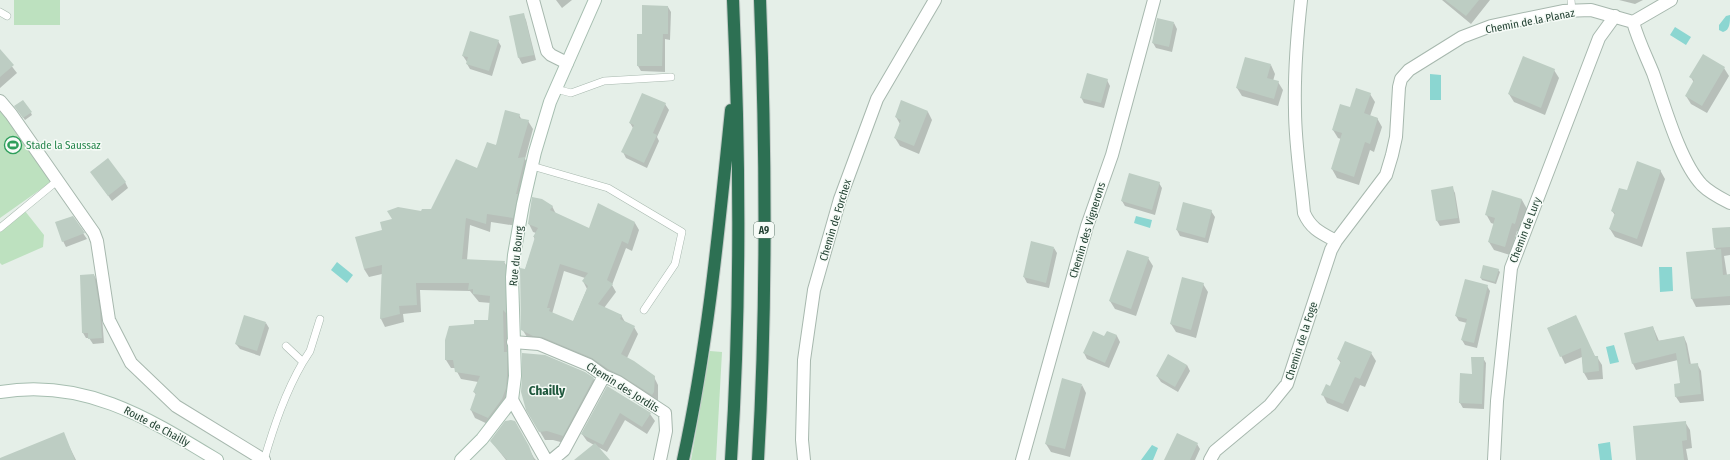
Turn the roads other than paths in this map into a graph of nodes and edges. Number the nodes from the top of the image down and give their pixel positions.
1 (533, 0) edge
2 (595, 0) edge
3 (734, 0) edge
4 (760, 0) edge
5 (935, 0) edge
6 (1154, 0) edge
7 (1301, 0) edge
8 (1671, 0) edge
9 (1571, 5) edge
10 (0, 12) edge
11 (7, 16) dead end
12 (1615, 16) junction
13 (1633, 22) junction
14 (736, 57) junction
15 (567, 63) junction
16 (672, 77) dead end
17 (556, 89) junction
18 (0, 101) edge
19 (532, 166) junction
20 (57, 181) junction
21 (1730, 203) edge
22 (0, 228) edge
23 (1336, 241) junction
24 (644, 310) dead end
25 (320, 319) dead end
26 (514, 342) junction
27 (286, 346) dead end
28 (303, 362) junction
29 (604, 376) junction
30 (0, 392) edge
31 (512, 400) junction
32 (212, 459) edge
33 (264, 460) edge
34 (461, 460) edge
35 (546, 460) edge
36 (552, 460) edge
37 (660, 460) edge
38 (683, 460) edge
39 (731, 460) edge
40 (758, 460) edge
41 (804, 460) edge
42 (1022, 460) edge
43 (1210, 460) edge
44 (1494, 460) edge

1 - 15 street
2 - 15 street
3 - 14 highway, A9
4 - 40 highway, A9
5 - 41 street, Chemin de Forchex
6 - 42 street, Chemin des Vignerons
7 - 23 street
8 - 13 street
9 - 12 street, Chemin de la Planaz
9 - 23 street, Chemin de la Planaz
10 - 11 lane
12 - 13 street, Chemin de la Planaz
12 - 44 street, Chemin de Lury
13 - 21 street
14 - 38 highway
14 - 39 highway, A9
15 - 17 street, Rue du Bourg
16 - 17 lane
17 - 19 street, Rue du Bourg
18 - 20 street
19 - 24 lane
19 - 26 street, Rue du Bourg
20 - 22 lane
20 - 33 street
23 - 43 street, Chemin de la Foge
25 - 28 lane
26 - 29 street, Chemin des Jordils
26 - 31 street, Rue du Bourg
27 - 28 lane
28 - 33 lane
29 - 36 street
29 - 37 street, Chemin des Jordils
30 - 32 street, Route de Chailly
31 - 34 street
31 - 35 street

